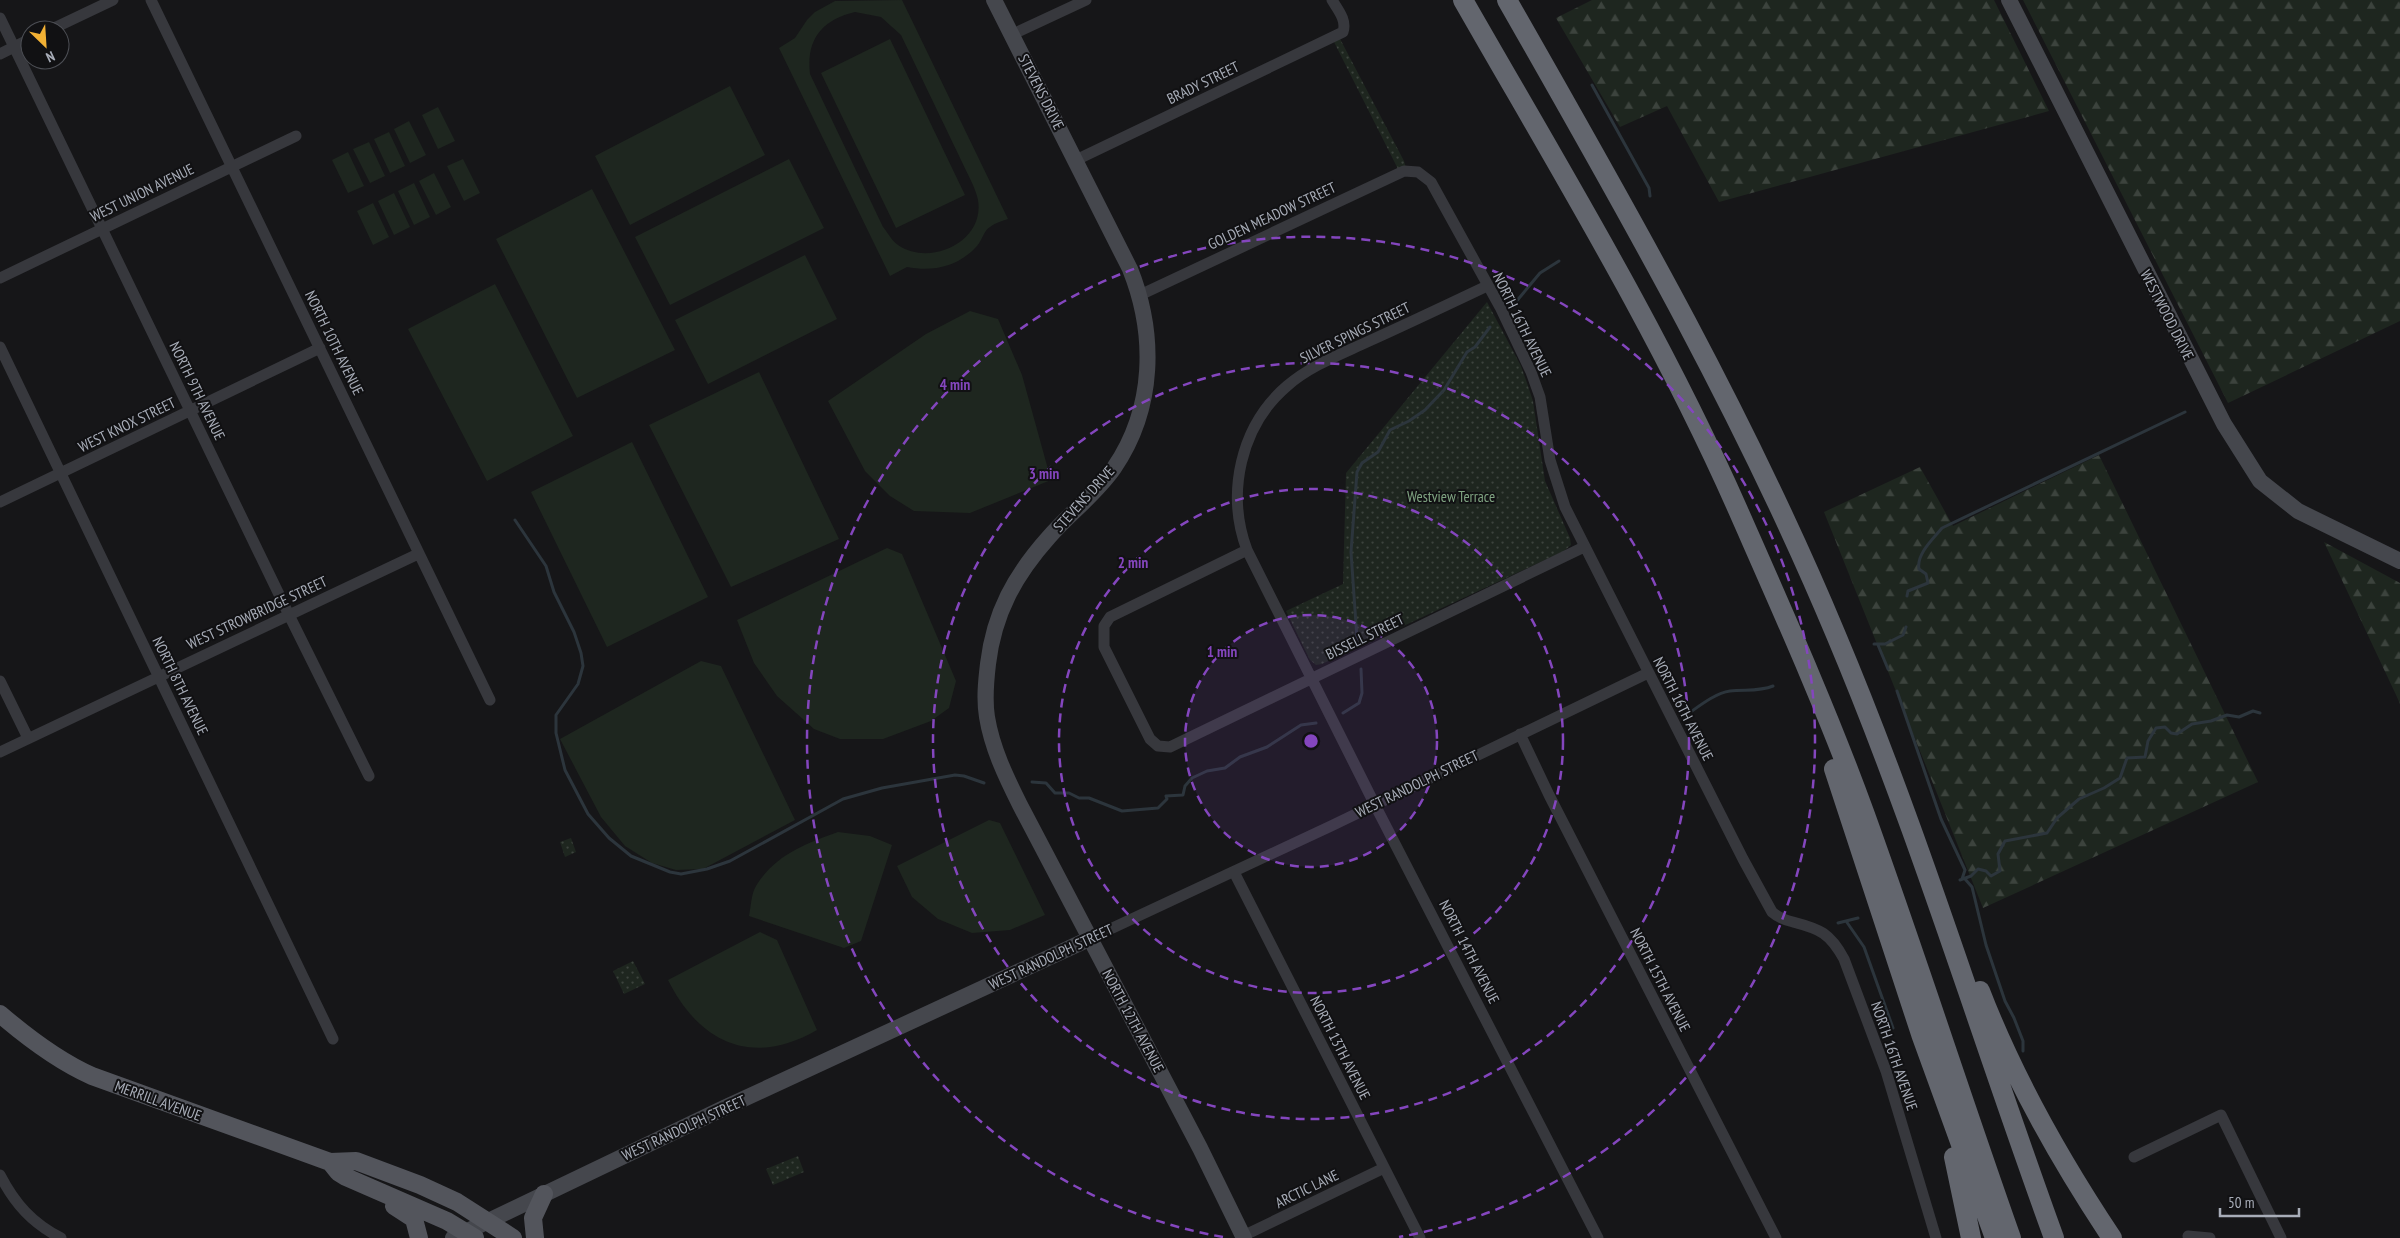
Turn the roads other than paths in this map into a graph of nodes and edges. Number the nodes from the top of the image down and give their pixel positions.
1 (113, 0) edge
2 (151, 0) edge
3 (994, 0) edge
4 (1086, 0) edge
5 (1332, 0) edge
6 (1463, 0) edge
7 (1507, 0) edge
8 (2009, 0) edge
9 (0, 18) edge
10 (70, 20) edge
11 (1011, 35) junction
12 (20, 44) edge
13 (15, 47) junction
14 (0, 54) edge
15 (296, 136) dead end
16 (1076, 160) junction
17 (231, 167) junction
18 (1418, 172) joint
19 (102, 229) junction
20 (0, 278) edge
21 (1487, 286) junction
22 (1140, 295) junction
23 (0, 347) edge
24 (320, 348) junction
25 (190, 411) junction
26 (61, 473) junction
27 (0, 502) edge
28 (1584, 548) junction
29 (1248, 550) junction
30 (418, 554) junction
31 (2400, 561) edge
32 (289, 615) junction
33 (1784, 618) junction
34 (1648, 673) junction
35 (159, 677) junction
36 (1313, 679) junction
37 (0, 681) edge
38 (490, 700) dead end
39 (1520, 734) junction
40 (28, 738) junction
41 (1881, 744) junction
42 (0, 752) edge
43 (369, 776) dead end
44 (1020, 805) joint
45 (1375, 805) junction
46 (1234, 872) junction
47 (1089, 939) junction
48 (0, 1014) edge
49 (1921, 1034) junction
50 (333, 1039) dead end
51 (2134, 1157) dead end
52 (330, 1162) junction
53 (1384, 1168) junction
54 (0, 1176) edge
55 (370, 1188) junction
56 (544, 1194) junction
57 (487, 1222) junction
58 (465, 1236) edge
59 (2188, 1236) dead end
60 (1244, 1237) edge
61 (61, 1238) edge
62 (419, 1238) edge
63 (513, 1238) edge
64 (535, 1238) edge
65 (1420, 1238) edge
66 (1598, 1238) edge
67 (1776, 1238) edge
68 (1936, 1238) edge
69 (1971, 1238) edge
70 (1995, 1238) edge
71 (2011, 1238) edge
72 (2054, 1238) edge
73 (2112, 1238) edge
74 (2210, 1238) edge
75 (2281, 1238) edge

1 - 10 street
2 - 17 street, NORTH 10TH AVENUE
3 - 11 street, STEVENS DRIVE
4 - 11 street
5 - 16 street, BRADY STREET
6 - 33 highway
7 - 41 highway
8 - 31 street, WESTWOOD DRIVE
9 - 13 street, NORTH 9TH AVENUE
11 - 16 street, STEVENS DRIVE
12 - 13 street
13 - 14 street
13 - 19 street, NORTH 9TH AVENUE
15 - 17 street, WEST UNION AVENUE
16 - 22 street, STEVENS DRIVE
17 - 19 street, WEST UNION AVENUE
17 - 24 street, NORTH 10TH AVENUE
18 - 21 street, NORTH 16TH AVENUE
18 - 22 street, GOLDEN MEADOW STREET
19 - 20 street, WEST UNION AVENUE
19 - 25 street, NORTH 9TH AVENUE
21 - 28 street, NORTH 16TH AVENUE
21 - 29 street, SILVER SPINGS STREET
22 - 44 street, STEVENS DRIVE
23 - 26 street, NORTH 8TH AVENUE
24 - 25 street, WEST KNOX STREET
24 - 30 street, NORTH 10TH AVENUE
25 - 26 street, WEST KNOX STREET
25 - 32 street, NORTH 9TH AVENUE
26 - 27 street, WEST KNOX STREET
26 - 35 street, NORTH 8TH AVENUE
28 - 34 street, NORTH 16TH AVENUE
28 - 36 street, BISSELL STREET
29 - 36 street, SILVER SPINGS STREET
29 - 36 street, BISSELL STREET
30 - 32 street, WEST STROWBRIDGE STREET
30 - 38 street, NORTH 10TH AVENUE
32 - 35 street, WEST STROWBRIDGE STREET
32 - 43 street, NORTH 9TH AVENUE
33 - 49 highway
33 - 71 highway
34 - 39 street, WEST RANDOLPH STREET
34 - 68 street, NORTH 16TH AVENUE
35 - 40 street, WEST STROWBRIDGE STREET
35 - 50 street, NORTH 8TH AVENUE
36 - 45 street, NORTH 14TH AVENUE
37 - 40 street
39 - 45 street, WEST RANDOLPH STREET
39 - 67 street, NORTH 15TH AVENUE
40 - 42 street, WEST STROWBRIDGE STREET
41 - 72 highway
41 - 73 highway
44 - 47 street, NORTH 12TH AVENUE
45 - 46 street, WEST RANDOLPH STREET
45 - 66 street, NORTH 14TH AVENUE
46 - 47 street, WEST RANDOLPH STREET
46 - 53 street, NORTH 13TH AVENUE
47 - 56 street, WEST RANDOLPH STREET
47 - 60 street, NORTH 12TH AVENUE
48 - 52 main road, MERRILL AVENUE
49 - 69 highway
49 - 70 highway
51 - 75 street
52 - 55 main road, MERRILL AVENUE
52 - 57 main road, MERRILL AVENUE
53 - 60 street, ARCTIC LANE
53 - 65 street, NORTH 13TH AVENUE
54 - 61 street
55 - 58 main road, MERRILL AVENUE
55 - 62 main road
56 - 57 street, WEST RANDOLPH STREET
56 - 64 main road
57 - 58 street, WEST RANDOLPH STREET
57 - 63 main road, MERRILL AVENUE
59 - 74 street

